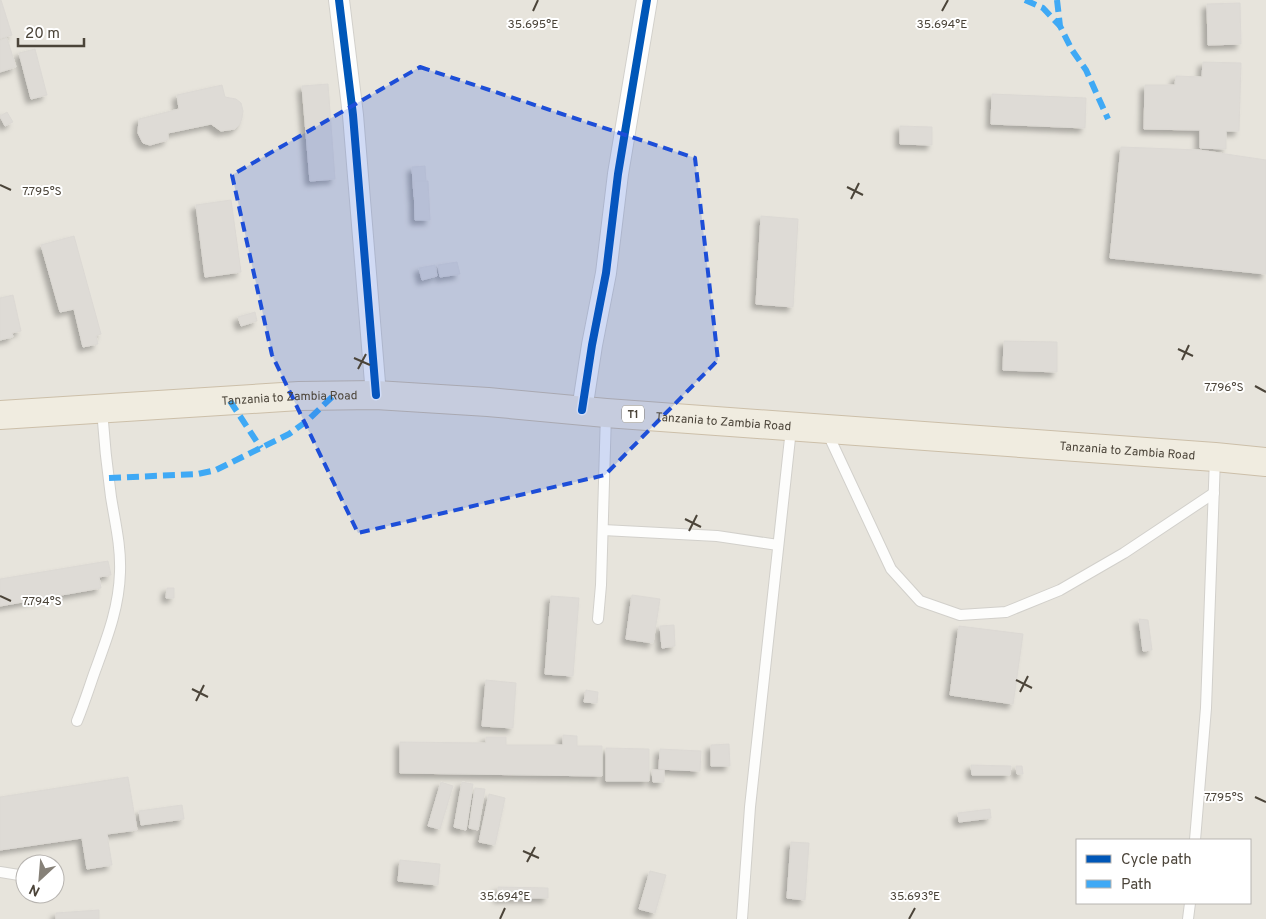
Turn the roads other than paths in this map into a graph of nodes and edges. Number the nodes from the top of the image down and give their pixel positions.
1 (339, 0) edge
2 (647, 0) edge
3 (376, 395) junction
4 (101, 408) junction
5 (594, 411) junction
6 (0, 415) edge
7 (791, 425) junction
8 (826, 428) junction
9 (1215, 457) junction
10 (1266, 462) edge
11 (1214, 493) junction
12 (603, 530) junction
13 (778, 545) junction
14 (598, 619) dead end
15 (77, 721) dead end
16 (1195, 839) edge
17 (0, 872) edge
18 (15, 874) edge
19 (1190, 904) edge
20 (742, 919) edge
21 (1188, 919) edge

1 - 3 street
2 - 5 street
3 - 4 highway, Tanzania to Zambia Road / T1
3 - 5 highway, Tanzania to Zambia Road / T1
4 - 6 highway, Tanzania to Zambia Road / T1
4 - 15 lane
5 - 7 highway, Tanzania to Zambia Road / T1
5 - 12 lane
7 - 8 highway, Tanzania to Zambia Road / T1
7 - 13 lane
8 - 9 highway, Tanzania to Zambia Road / T1
8 - 11 lane
9 - 10 highway, Tanzania to Zambia Road / T1
9 - 11 lane
11 - 16 lane
12 - 13 lane
12 - 14 lane
13 - 20 lane
17 - 18 lane
19 - 21 lane

